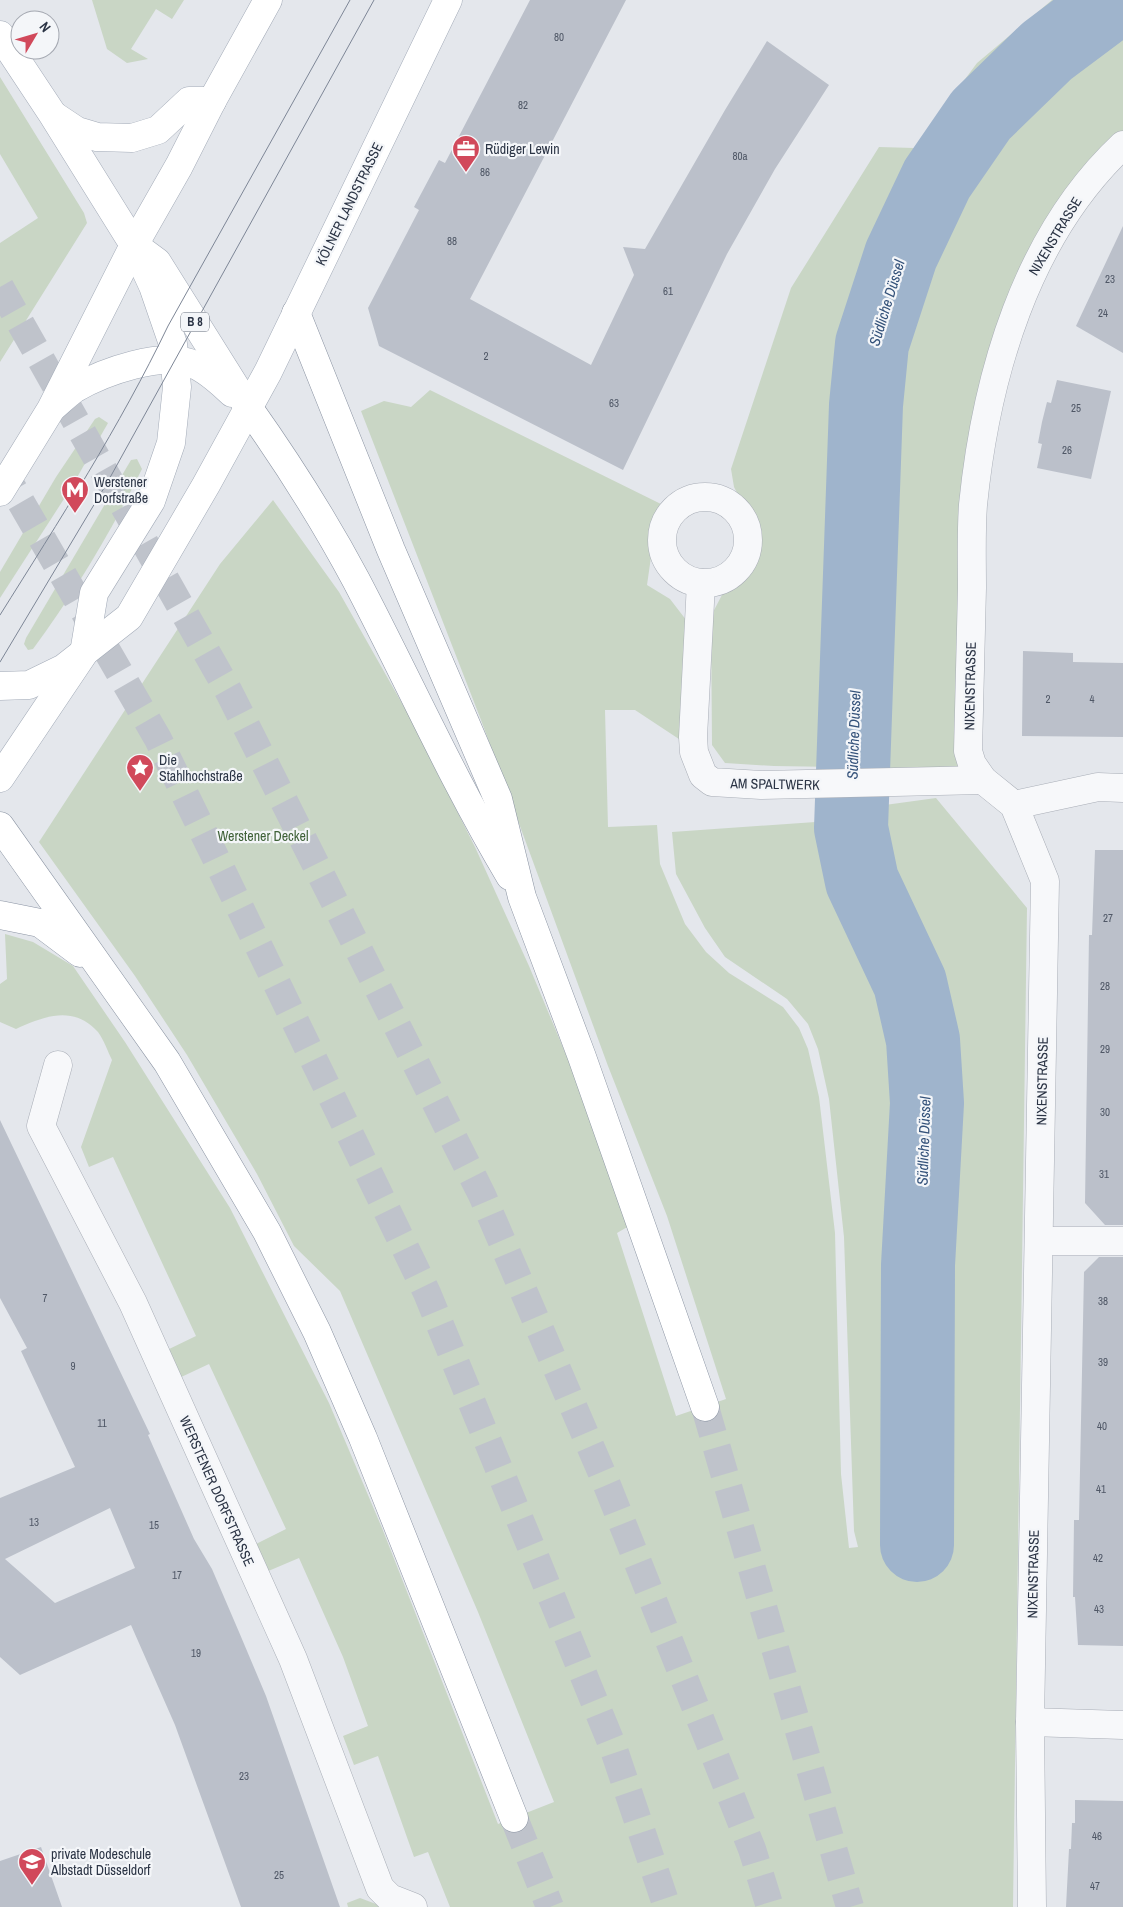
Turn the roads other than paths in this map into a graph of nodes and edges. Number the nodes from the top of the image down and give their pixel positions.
1 (268, 0) edge
2 (448, 0) edge
3 (0, 35) edge
4 (212, 101) junction
5 (53, 115) junction
6 (1123, 145) edge
7 (134, 244) junction
8 (296, 313) junction
9 (175, 359) junction
10 (248, 406) junction
11 (51, 409) junction
12 (0, 492) edge
13 (701, 583) dead end
14 (84, 653) junction
15 (0, 686) edge
16 (0, 778) edge
17 (983, 780) junction
18 (1123, 788) edge
19 (1014, 804) junction
20 (0, 826) edge
21 (522, 897) junction
22 (0, 915) edge
23 (108, 977) junction
24 (58, 1065) dead end
25 (1040, 1241) junction
26 (1123, 1241) edge
27 (705, 1407) tunnel mouth
28 (1030, 1722) junction
29 (1123, 1725) edge
30 (514, 1818) tunnel mouth
31 (413, 1907) edge
32 (1032, 1907) edge

1 - 4 main road
2 - 8 main road, KÖLNER LANDSTRASSE
3 - 5 main road, B 8
4 - 5 main road
4 - 7 main road
5 - 7 main road, B 8
6 - 17 street, NIXENSTRASSE
7 - 9 main road, KÖLNER LANDSTRASSE / B 8
7 - 10 main road, B 8
7 - 11 main road
8 - 10 main road, KÖLNER LANDSTRASSE
8 - 21 main road
9 - 10 main road
9 - 11 main road
9 - 14 main road, KÖLNER LANDSTRASSE / B 8
10 - 14 main road, KÖLNER LANDSTRASSE
10 - 21 main road
11 - 12 main road
13 - 17 street, AM SPALTWERK
14 - 15 main road, KÖLNER LANDSTRASSE
14 - 16 main road, KÖLNER LANDSTRASSE
17 - 19 street, NIXENSTRASSE
18 - 19 street
19 - 25 street, NIXENSTRASSE
20 - 23 main road
21 - 27 main road
22 - 23 main road
23 - 30 main road
24 - 31 street, WERSTENER DORFSTRASSE
25 - 26 street
25 - 28 street, NIXENSTRASSE
28 - 29 street
28 - 32 street, NIXENSTRASSE

